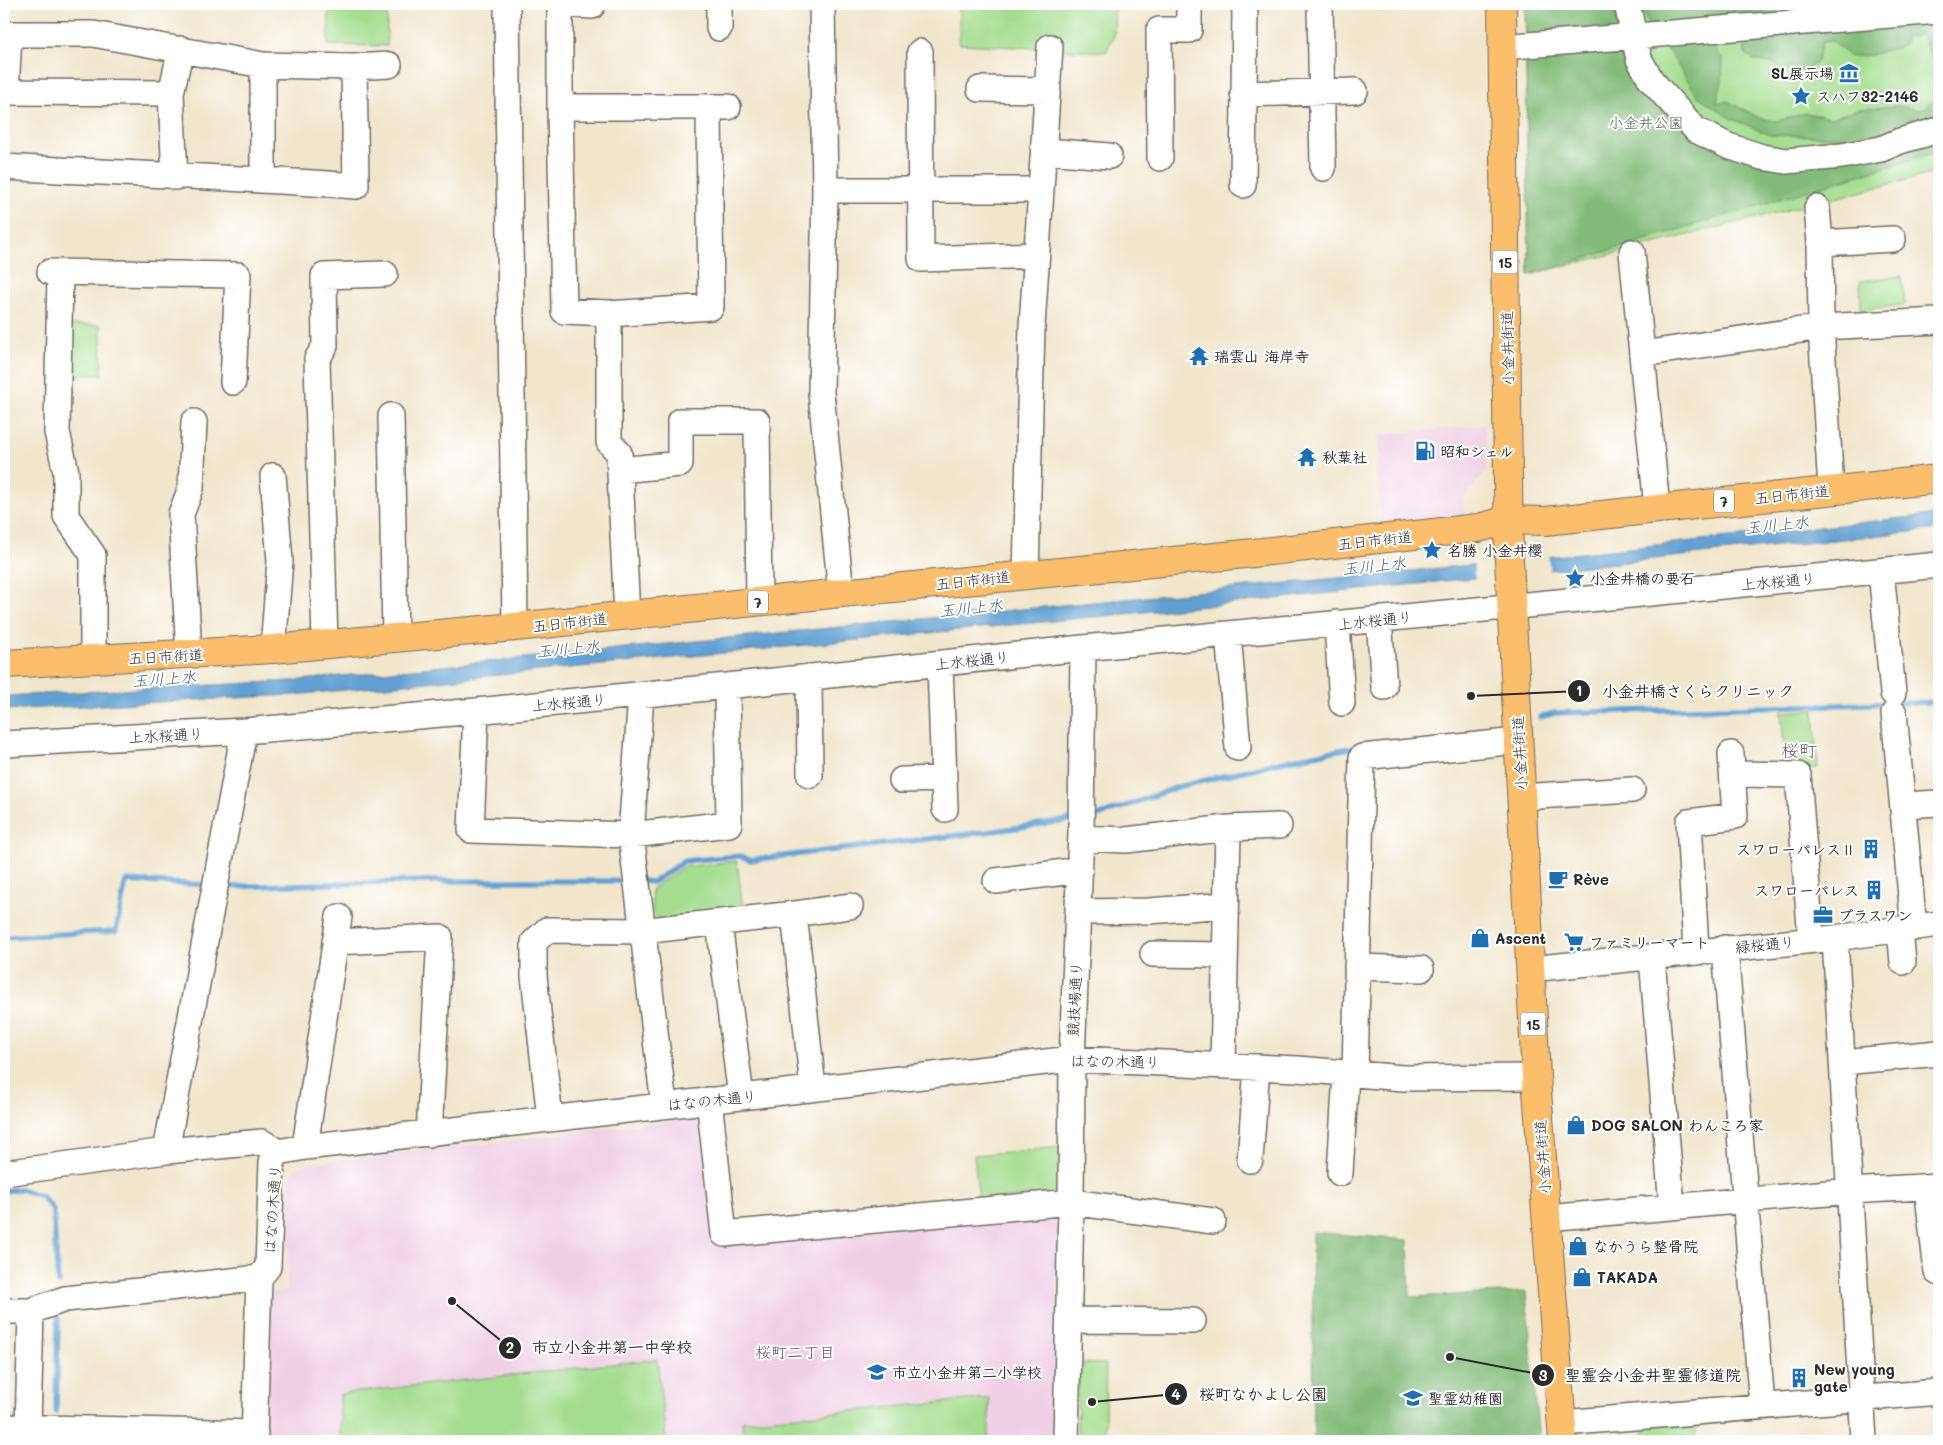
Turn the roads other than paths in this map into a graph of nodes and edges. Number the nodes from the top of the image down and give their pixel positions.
1 (507, 4) edge
2 (560, 4) edge
3 (719, 4) edge
4 (822, 4) edge
5 (1189, 4) edge
6 (1245, 4) edge
7 (1320, 4) edge
8 (1502, 4) edge
9 (1627, 4) edge
10 (592, 6) dead end
11 (1939, 11) edge
12 (1848, 12) edge
13 (719, 28) dead end
14 (6, 34) edge
15 (1635, 35) junction
16 (1050, 47) dead end
17 (1502, 47) junction
18 (180, 49) junction
19 (920, 52) dead end
20 (264, 65) junction
21 (390, 65) dead end
22 (354, 67) junction
23 (980, 89) dead end
24 (1048, 90) junction
25 (1355, 91) dead end
26 (1321, 92) junction
27 (171, 93) junction
28 (1243, 94) junction
29 (560, 107) junction
30 (1939, 130) edge
31 (1045, 152) junction
32 (1109, 156) dead end
33 (1160, 158) dead end
34 (4, 167) edge
35 (1323, 168) dead end
36 (176, 177) junction
37 (263, 179) junction
38 (1243, 185) dead end
39 (825, 190) junction
40 (920, 190) junction
41 (1041, 190) junction
42 (1818, 208) dead end
43 (1893, 239) dead end
44 (1820, 243) junction
45 (1632, 252) dead end
46 (1036, 255) junction
47 (385, 274) dead end
48 (609, 314) junction
49 (1939, 321) edge
50 (1821, 327) junction
51 (1642, 354) junction
52 (233, 382) dead end
53 (391, 416) dead end
54 (194, 422) dead end
55 (620, 470) junction
56 (273, 476) dead end
57 (1939, 479) edge
58 (1831, 489) junction
59 (1657, 508) junction
60 (1509, 520) junction
61 (1939, 565) edge
62 (1881, 572) junction
63 (1026, 575) junction
64 (841, 593) junction
65 (759, 602) junction
66 (1511, 607) junction
67 (627, 616) junction
68 (1379, 619) junction
69 (1336, 623) junction
70 (515, 627) junction
71 (1228, 634) junction
72 (395, 638) junction
73 (325, 643) junction
74 (1083, 648) junction
75 (273, 649) junction
76 (189, 654) junction
77 (93, 660) junction
78 (4, 664) edge
79 (940, 664) junction
80 (809, 677) junction
81 (728, 686) junction
82 (1384, 687) dead end
83 (641, 695) junction
84 (1342, 703) dead end
85 (476, 711) junction
86 (244, 731) junction
87 (1518, 741) junction
88 (4, 744) edge
89 (1238, 748) dead end
90 (810, 775) dead end
91 (944, 779) junction
92 (902, 780) dead end
93 (1632, 790) dead end
94 (1521, 798) junction
95 (1939, 803) edge
96 (1903, 806) junction
97 (945, 809) dead end
98 (1279, 826) dead end
99 (1081, 827) junction
100 (1228, 828) junction
101 (631, 835) junction
102 (1080, 870) junction
103 (996, 881) dead end
104 (1226, 905) junction
105 (850, 906) dead end
106 (1079, 912) junction
107 (794, 914) junction
108 (339, 917) dead end
109 (719, 923) junction
110 (1939, 924) edge
111 (1907, 929) junction
112 (642, 931) junction
113 (1823, 938) junction
114 (335, 942) junction
115 (1725, 948) junction
116 (1696, 951) junction
117 (1152, 954) dead end
118 (1224, 956) junction
119 (1652, 956) junction
120 (1903, 962) dead end
121 (1356, 967) junction
122 (1421, 969) dead end
123 (1530, 969) junction
124 (1939, 1053) edge
125 (1072, 1059) junction
126 (1843, 1062) junction
127 (1223, 1065) junction
128 (1257, 1067) junction
129 (1351, 1073) junction
130 (1536, 1077) junction
131 (813, 1088) junction
132 (741, 1096) junction
133 (709, 1100) junction
134 (664, 1105) junction
135 (550, 1118) junction
136 (429, 1134) junction
137 (305, 1147) junction
138 (166, 1151) junction
139 (278, 1152) junction
140 (1250, 1160) dead end
141 (4, 1173) edge
142 (1340, 1174) dead end
143 (1933, 1186) edge
144 (1850, 1191) junction
145 (1745, 1201) junction
146 (1071, 1202) junction
147 (1672, 1207) junction
148 (1547, 1218) junction
149 (1213, 1221) dead end
150 (1937, 1272) dead end
151 (258, 1278) junction
152 (4, 1311) edge
153 (31, 1312) junction
154 (1069, 1320) junction
155 (1193, 1321) dead end
156 (1939, 1392) edge
157 (1861, 1398) junction
158 (1762, 1406) junction
159 (25, 1431) edge
160 (1563, 1432) edge
161 (254, 1437) edge
162 (1066, 1441) edge
163 (1864, 1441) edge

1 - 70 street
2 - 10 street
2 - 29 street
3 - 13 street
4 - 39 street
5 - 33 street
6 - 28 street
7 - 26 street
8 - 17 main road, 小金井街道 / 15
9 - 15 street
11 - 12 street
12 - 15 street
14 - 18 street
14 - 27 street
15 - 17 street
15 - 30 street
16 - 24 street
17 - 60 main road, 小金井街道 / 15
18 - 20 street
18 - 27 street
19 - 40 street
20 - 22 street
20 - 37 street
21 - 22 street
22 - 37 street
23 - 24 street
24 - 31 street
25 - 26 street
26 - 28 street
26 - 35 street
27 - 36 street
28 - 38 street
29 - 48 street
29 - 48 street
31 - 32 street
31 - 41 street
34 - 36 street
36 - 37 street
39 - 40 street
39 - 64 street
40 - 41 street
40 - 46 street
41 - 46 street
42 - 44 street
43 - 44 street
44 - 50 street
45 - 51 street
46 - 63 street
47 - 73 street
48 - 55 street
49 - 50 street
50 - 51 street
50 - 58 street
51 - 59 street
52 - 77 street
53 - 72 street
54 - 76 street
55 - 65 street
55 - 67 street
56 - 75 street
57 - 58 main road, 五日市街道 / 7
58 - 59 main road, 五日市街道 / 7
59 - 60 main road, 五日市街道 / 7
60 - 63 main road, 五日市街道 / 7
60 - 66 main road, 小金井街道 / 15
61 - 62 street, 上水桜通り
62 - 66 street, 上水桜通り
62 - 96 street
63 - 64 main road, 五日市街道 / 7
64 - 65 main road, 五日市街道 / 7
65 - 67 main road, 五日市街道 / 7
66 - 68 street, 上水桜通り
66 - 87 main road, 小金井街道 / 15
67 - 70 main road, 五日市街道 / 7
68 - 69 street, 上水桜通り
68 - 82 street
69 - 71 street, 上水桜通り
69 - 84 street
70 - 72 main road, 五日市街道 / 7
71 - 74 street, 上水桜通り
71 - 89 street
72 - 73 main road, 五日市街道 / 7
73 - 75 main road, 五日市街道 / 7
74 - 79 street, 上水桜通り
74 - 99 street, 競技場通り
75 - 76 main road, 五日市街道 / 7
76 - 77 main road, 五日市街道 / 7
77 - 78 main road, 五日市街道 / 7
79 - 80 street, 上水桜通り
79 - 91 street
80 - 81 street, 上水桜通り
80 - 90 street
81 - 83 street, 上水桜通り
81 - 101 street
83 - 85 street, 上水桜通り
83 - 101 street
85 - 86 street, 上水桜通り
85 - 101 street
86 - 88 street, 上水桜通り
86 - 138 street
87 - 94 main road, 小金井街道 / 15
87 - 121 street
91 - 92 street
91 - 97 street
93 - 94 street
94 - 123 main road, 小金井街道 / 15
95 - 96 street
96 - 111 street
98 - 100 street
99 - 100 street
99 - 102 street, 競技場通り
100 - 104 street
101 - 112 street
102 - 103 street
102 - 106 street, 競技場通り
104 - 106 street
104 - 118 street
105 - 107 street
106 - 125 street, 競技場通り
107 - 109 street
107 - 131 street
108 - 114 street
109 - 112 street
109 - 132 street
110 - 111 street, 緑桜通り
111 - 113 street, 緑桜通り
111 - 120 street
112 - 134 street
112 - 135 street
113 - 115 street, 緑桜通り
113 - 116 street
113 - 126 street
114 - 136 street
114 - 137 street
115 - 116 street, 緑桜通り
115 - 145 street
116 - 119 street, 緑桜通り
117 - 118 street
118 - 127 street
119 - 123 street, 緑桜通り
119 - 147 street
121 - 122 street
121 - 129 street
123 - 130 main road, 小金井街道 / 15
124 - 126 street
125 - 127 street, はなの木通り
125 - 131 street, はなの木通り
125 - 146 street, 競技場通り
126 - 144 street
127 - 128 street, はなの木通り
128 - 129 street, はなの木通り
128 - 140 street
129 - 130 street, はなの木通り
129 - 142 street
130 - 148 main road, 小金井街道 / 15
131 - 132 street, はなの木通り
132 - 133 street, はなの木通り
133 - 134 street, はなの木通り
133 - 146 street
134 - 135 street, はなの木通り
135 - 136 street, はなの木通り
136 - 137 street, はなの木通り
137 - 139 street, はなの木通り
138 - 139 street
138 - 141 street
139 - 151 street, はなの木通り
143 - 144 street
143 - 150 street
144 - 145 street
144 - 157 street
145 - 147 street
145 - 158 street
146 - 149 street
146 - 154 street, 競技場通り
147 - 148 street
148 - 160 main road, 小金井街道 / 15
151 - 153 street
151 - 161 street
152 - 153 street
153 - 159 street
154 - 155 street
154 - 162 street, 競技場通り
156 - 157 street
157 - 158 street
157 - 163 street
158 - 160 street
159 - 161 street

